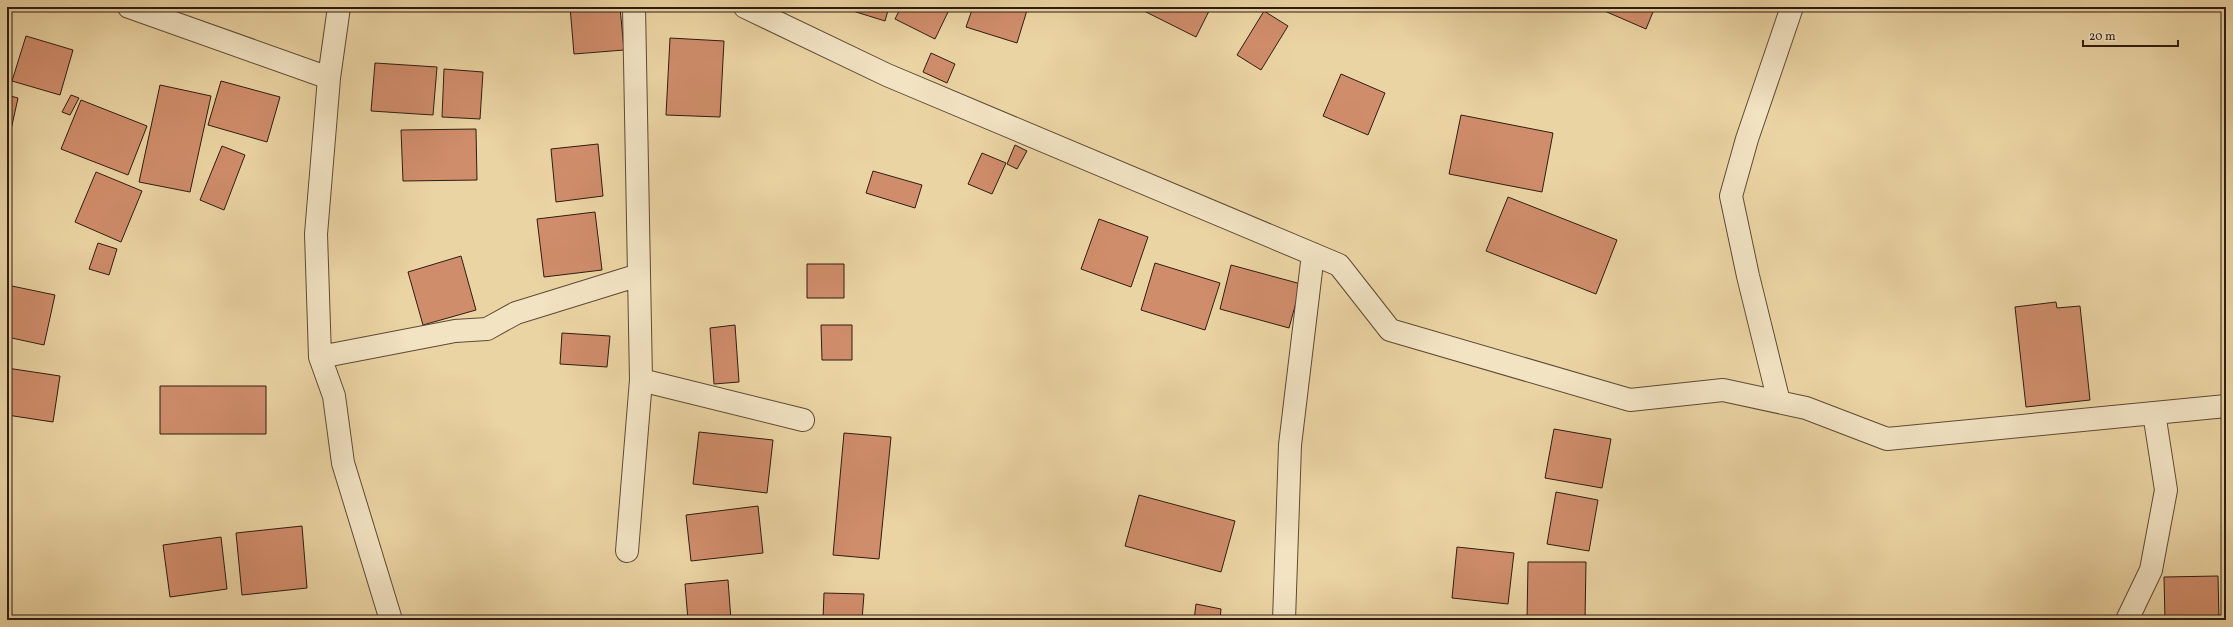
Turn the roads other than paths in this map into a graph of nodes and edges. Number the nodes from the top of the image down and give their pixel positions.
1 (129, 7) edge
2 (339, 7) edge
3 (634, 7) edge
4 (745, 7) edge
5 (1792, 7) edge
6 (329, 78) junction
7 (1313, 254) junction
8 (639, 275) junction
9 (320, 357) junction
10 (641, 380) junction
11 (1779, 402) junction
12 (2226, 406) edge
13 (2154, 413) junction
14 (802, 420) dead end
15 (627, 551) dead end
16 (392, 620) edge
17 (1284, 620) edge
18 (2127, 620) edge

1 - 6 street
2 - 6 street
3 - 8 street
4 - 7 street
5 - 11 street
6 - 9 street
7 - 11 street
7 - 17 street
8 - 9 street
8 - 10 street
9 - 16 street
10 - 14 street
10 - 15 street
11 - 13 street
12 - 13 street
13 - 18 street

